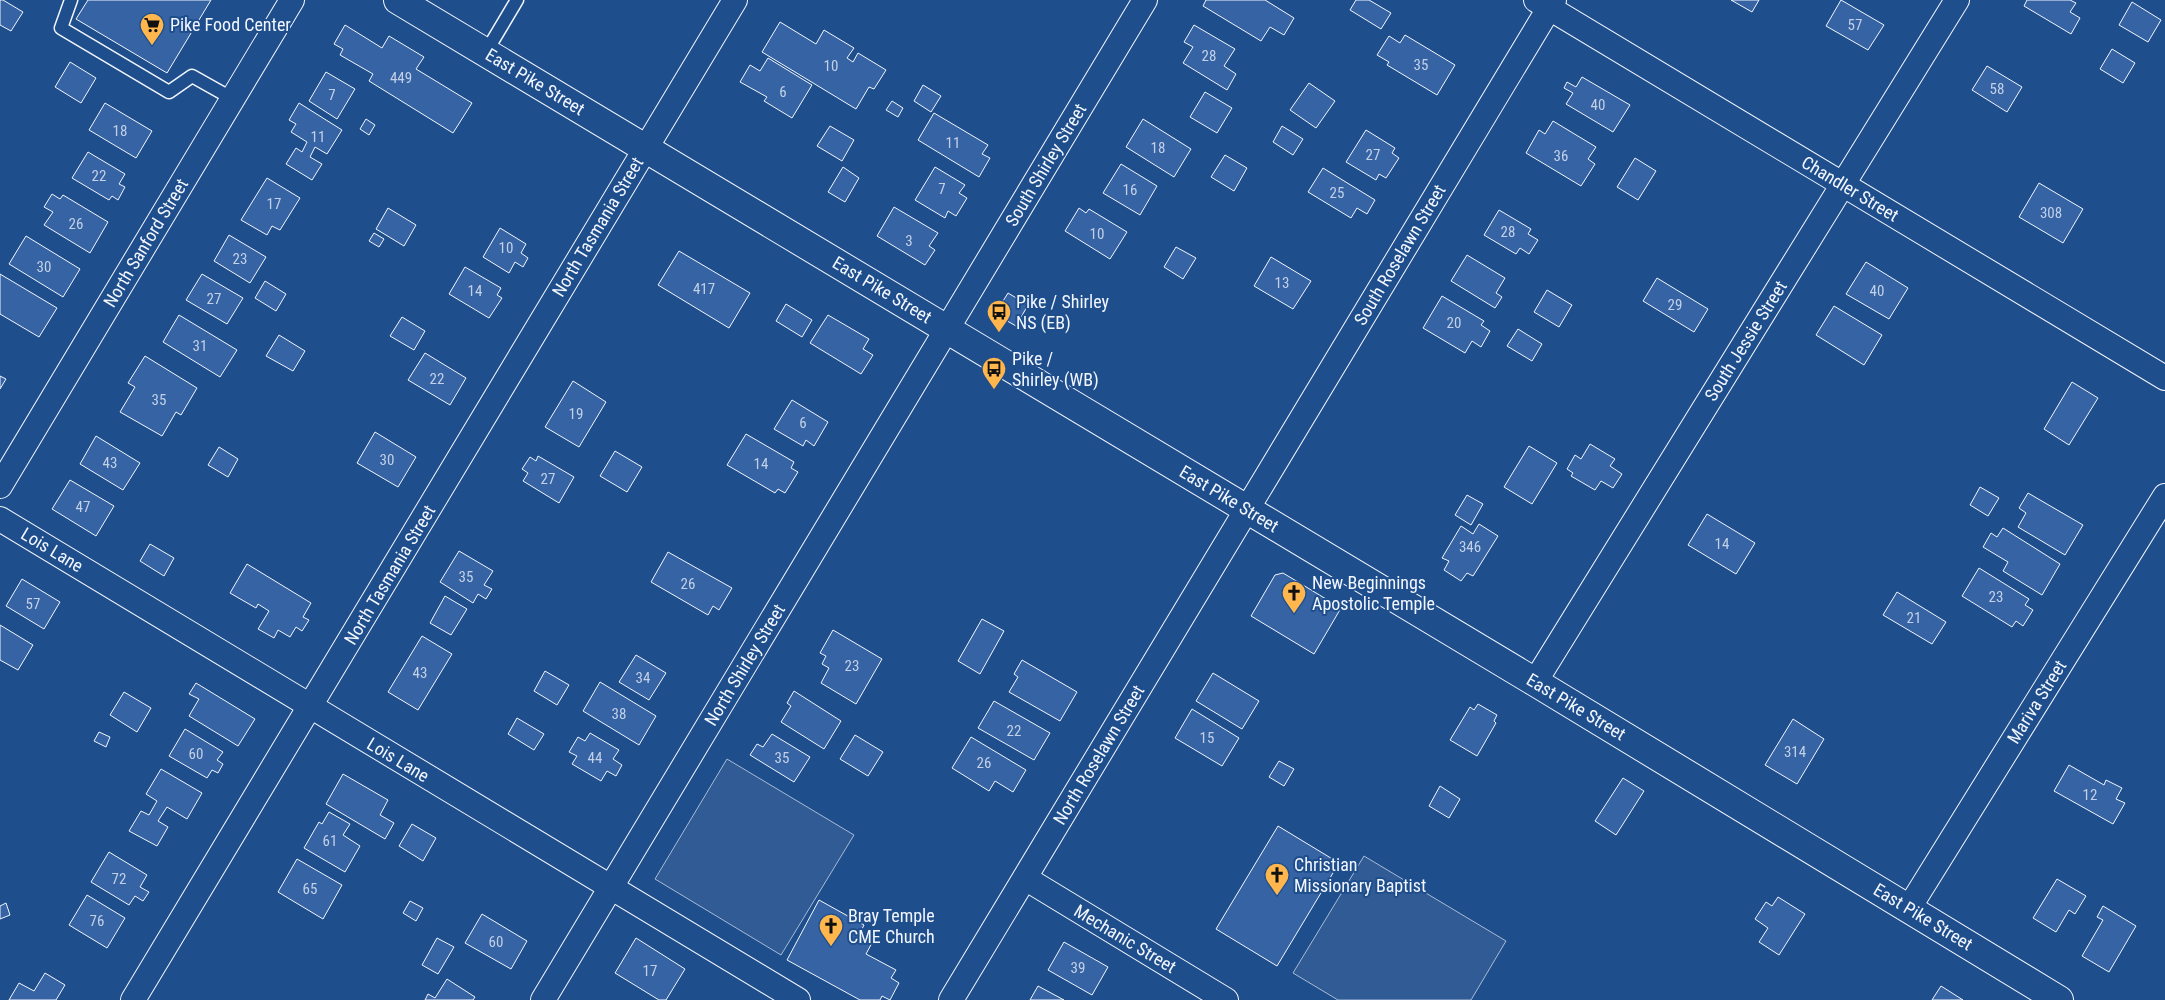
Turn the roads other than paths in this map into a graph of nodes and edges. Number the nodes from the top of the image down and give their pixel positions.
1 (71, 0) edge
2 (292, 0) edge
3 (398, 0) edge
4 (517, 0) edge
5 (735, 0) edge
6 (1145, 0) edge
7 (1957, 0) edge
8 (1546, 3) edge
9 (486, 52) junction
10 (232, 99) junction
11 (646, 149) junction
12 (1842, 185) junction
13 (946, 329) junction
14 (2165, 378) edge
15 (0, 486) edge
16 (2165, 496) edge
17 (1247, 510) junction
18 (0, 519) edge
19 (1535, 682) junction
20 (310, 707) junction
21 (1025, 878) junction
22 (611, 888) junction
23 (1909, 908) junction
24 (133, 1000) edge
25 (543, 1000) edge
26 (798, 1000) edge
27 (951, 1000) edge
28 (1226, 1000) edge
29 (2059, 1000) edge

1 - 10 lane
2 - 10 street, North Sanford Street
3 - 9 street, East Pike Street
4 - 9 lane
5 - 11 street, North Tasmania Street
6 - 13 street, South Shirley Street
7 - 12 street, South Jessie Street
8 - 12 street, Chandler Street
8 - 17 street, South Roselawn Street
9 - 11 street, East Pike Street
10 - 15 street, North Sanford Street
11 - 13 street, East Pike Street
11 - 20 street, North Tasmania Street
12 - 14 street, Chandler Street
12 - 19 street, South Jessie Street
13 - 17 street, East Pike Street
13 - 22 street, North Shirley Street
16 - 23 street, Mariva Street
17 - 19 street, East Pike Street
17 - 21 street, North Roselawn Street
18 - 20 street, Lois Lane
19 - 23 street, East Pike Street
20 - 22 street, Lois Lane
20 - 24 street, North Tasmania Street
21 - 27 street, North Roselawn Street
21 - 28 street, Mechanic Street
22 - 25 street, North Shirley Street
22 - 26 street, Lois Lane
23 - 29 street, East Pike Street

